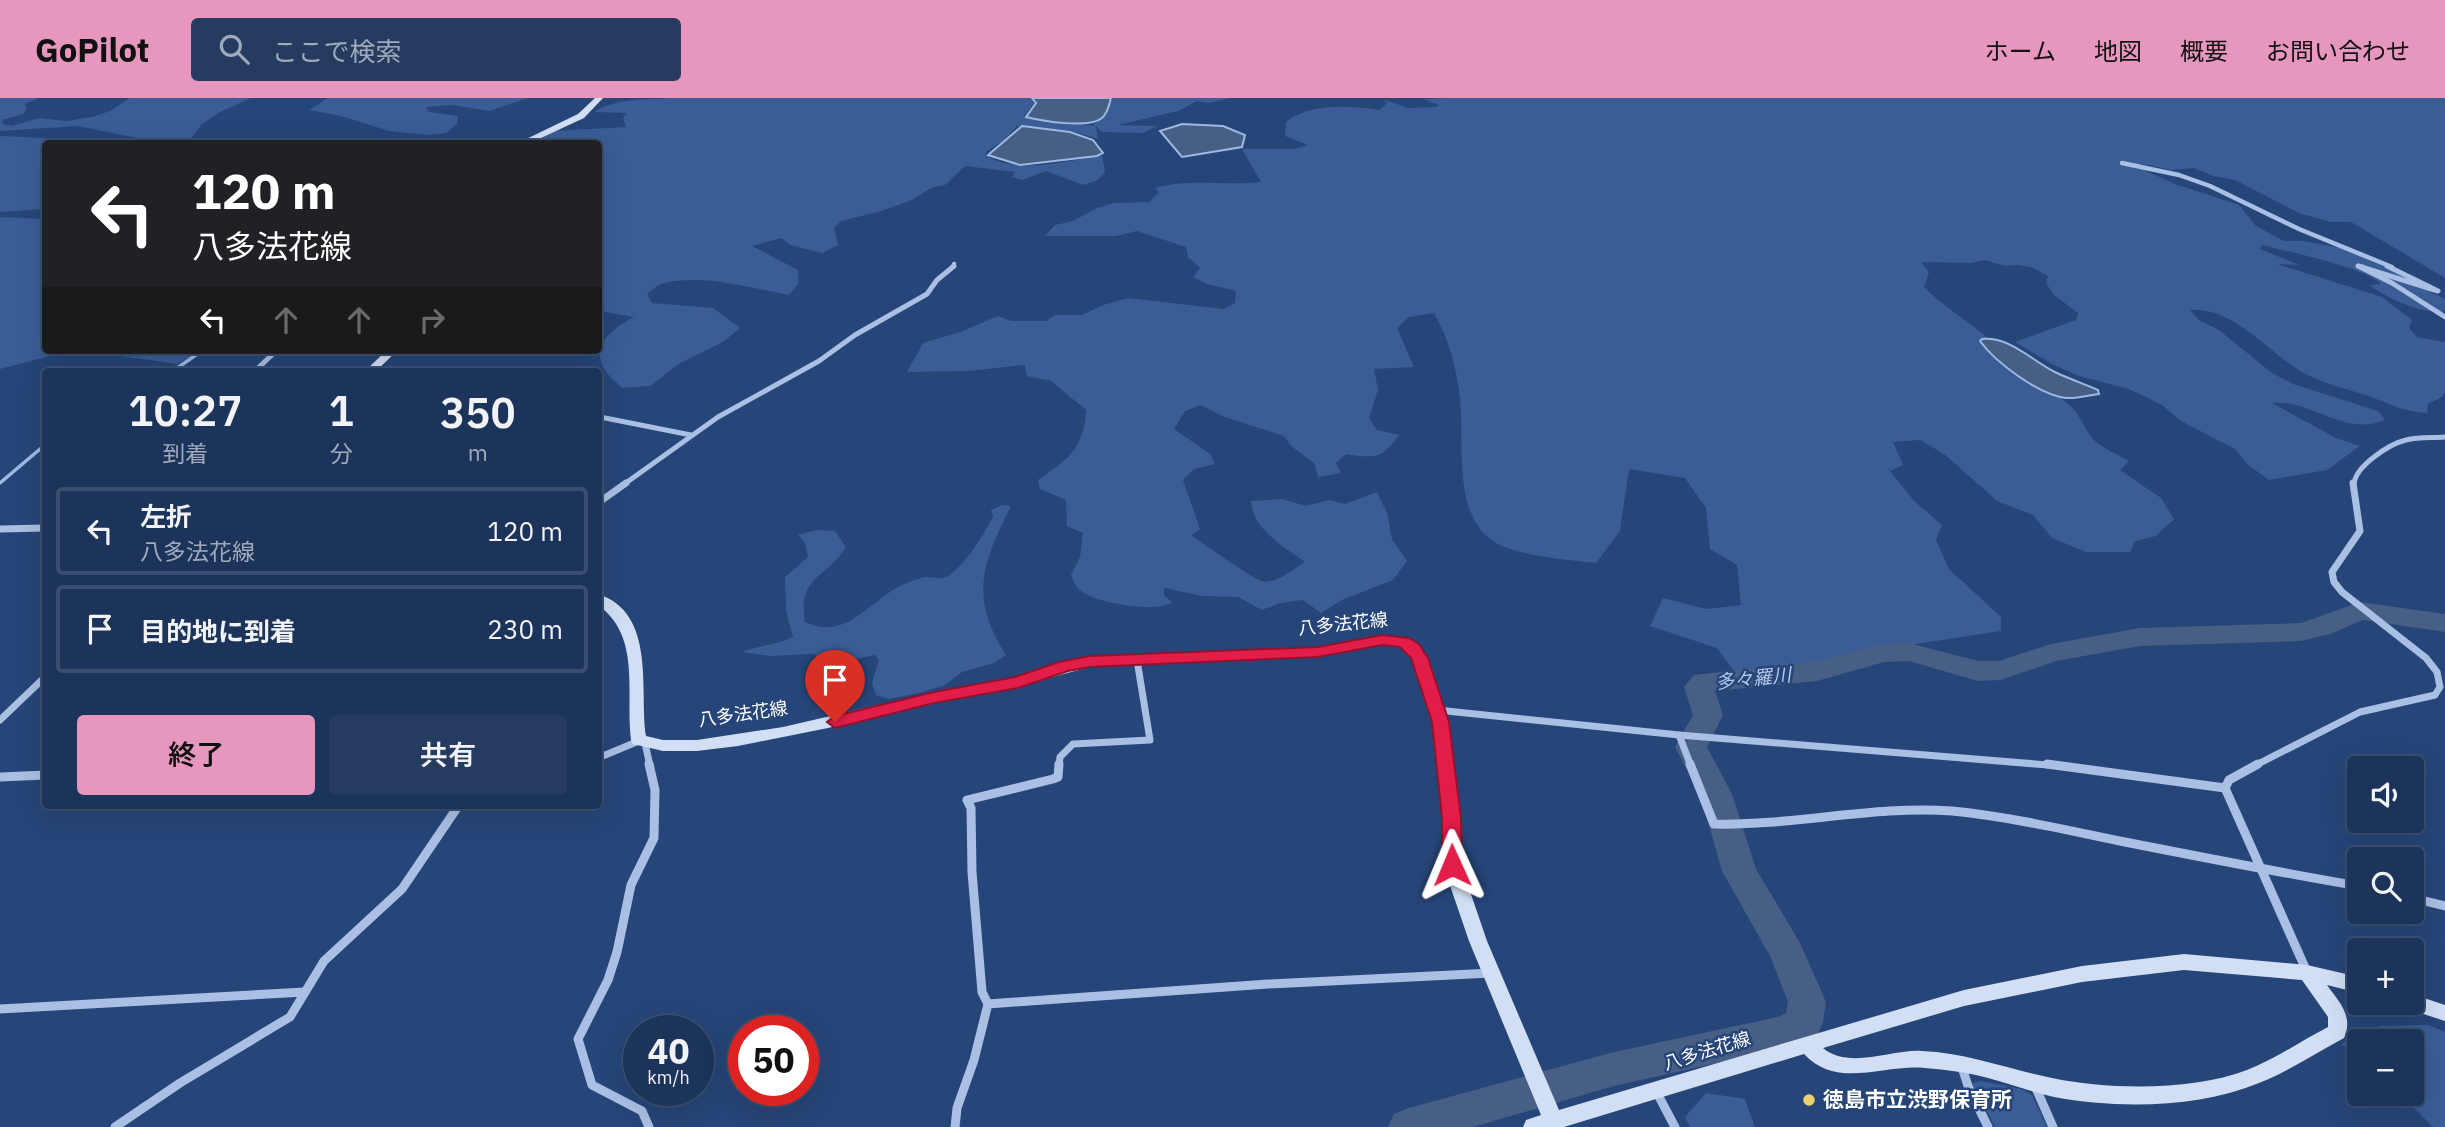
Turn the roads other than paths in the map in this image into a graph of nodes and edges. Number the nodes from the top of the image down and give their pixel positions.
1 (599, 98) edge
2 (529, 140) edge
3 (2122, 163) dead end
4 (954, 264) dead end
5 (2433, 316) dead end
6 (2445, 318) edge
7 (273, 354) edge
8 (389, 354) edge
9 (258, 368) edge
10 (373, 368) edge
11 (602, 417) edge
12 (691, 435) junction
13 (2445, 437) edge
14 (602, 500) edge
15 (42, 528) edge
16 (0, 529) edge
17 (602, 600) edge
18 (1136, 660) junction
19 (42, 680) edge
20 (1436, 710) junction
21 (0, 720) edge
22 (1683, 735) junction
23 (642, 742) junction
24 (602, 757) edge
25 (42, 775) edge
26 (0, 776) edge
27 (2225, 788) junction
28 (456, 809) edge
29 (2263, 870) junction
30 (2347, 884) edge
31 (2424, 901) edge
32 (2445, 905) edge
33 (1493, 973) junction
34 (2307, 973) junction
35 (2347, 982) edge
36 (305, 992) junction
37 (988, 1004) junction
38 (2424, 1006) edge
39 (0, 1009) edge
40 (2445, 1013) edge
41 (1807, 1045) junction
42 (1961, 1064) junction
43 (2033, 1082) junction
44 (1655, 1090) junction
45 (1550, 1111) junction
46 (115, 1127) edge
47 (649, 1127) edge
48 (955, 1127) edge
49 (1533, 1127) edge
50 (1675, 1127) edge
51 (1989, 1127) edge
52 (2053, 1127) edge

1 - 2 main road
3 - 6 street
4 - 12 street
5 - 6 street
7 - 9 street
8 - 10 main road
11 - 12 street
12 - 14 street
13 - 27 street
15 - 16 street
17 - 23 main road
18 - 20 main road, 八多法花線
18 - 23 main road, 八多法花線
18 - 37 street
19 - 21 street
20 - 22 street
20 - 33 main road, 八多法花線
22 - 27 street
22 - 29 street
23 - 24 street
23 - 47 street
25 - 26 street
27 - 29 street
28 - 36 street
29 - 30 street
29 - 34 street
31 - 32 street
33 - 37 street
33 - 45 main road, 八多法花線
34 - 35 main road, 八多法花線
34 - 41 main road, 八多法花線
34 - 43 main road
36 - 39 street
36 - 46 street
37 - 48 street
38 - 40 main road
41 - 42 main road
41 - 44 main road, 八多法花線
42 - 43 main road
42 - 51 street
43 - 52 street
44 - 45 main road, 八多法花線
44 - 50 street
45 - 49 main road

